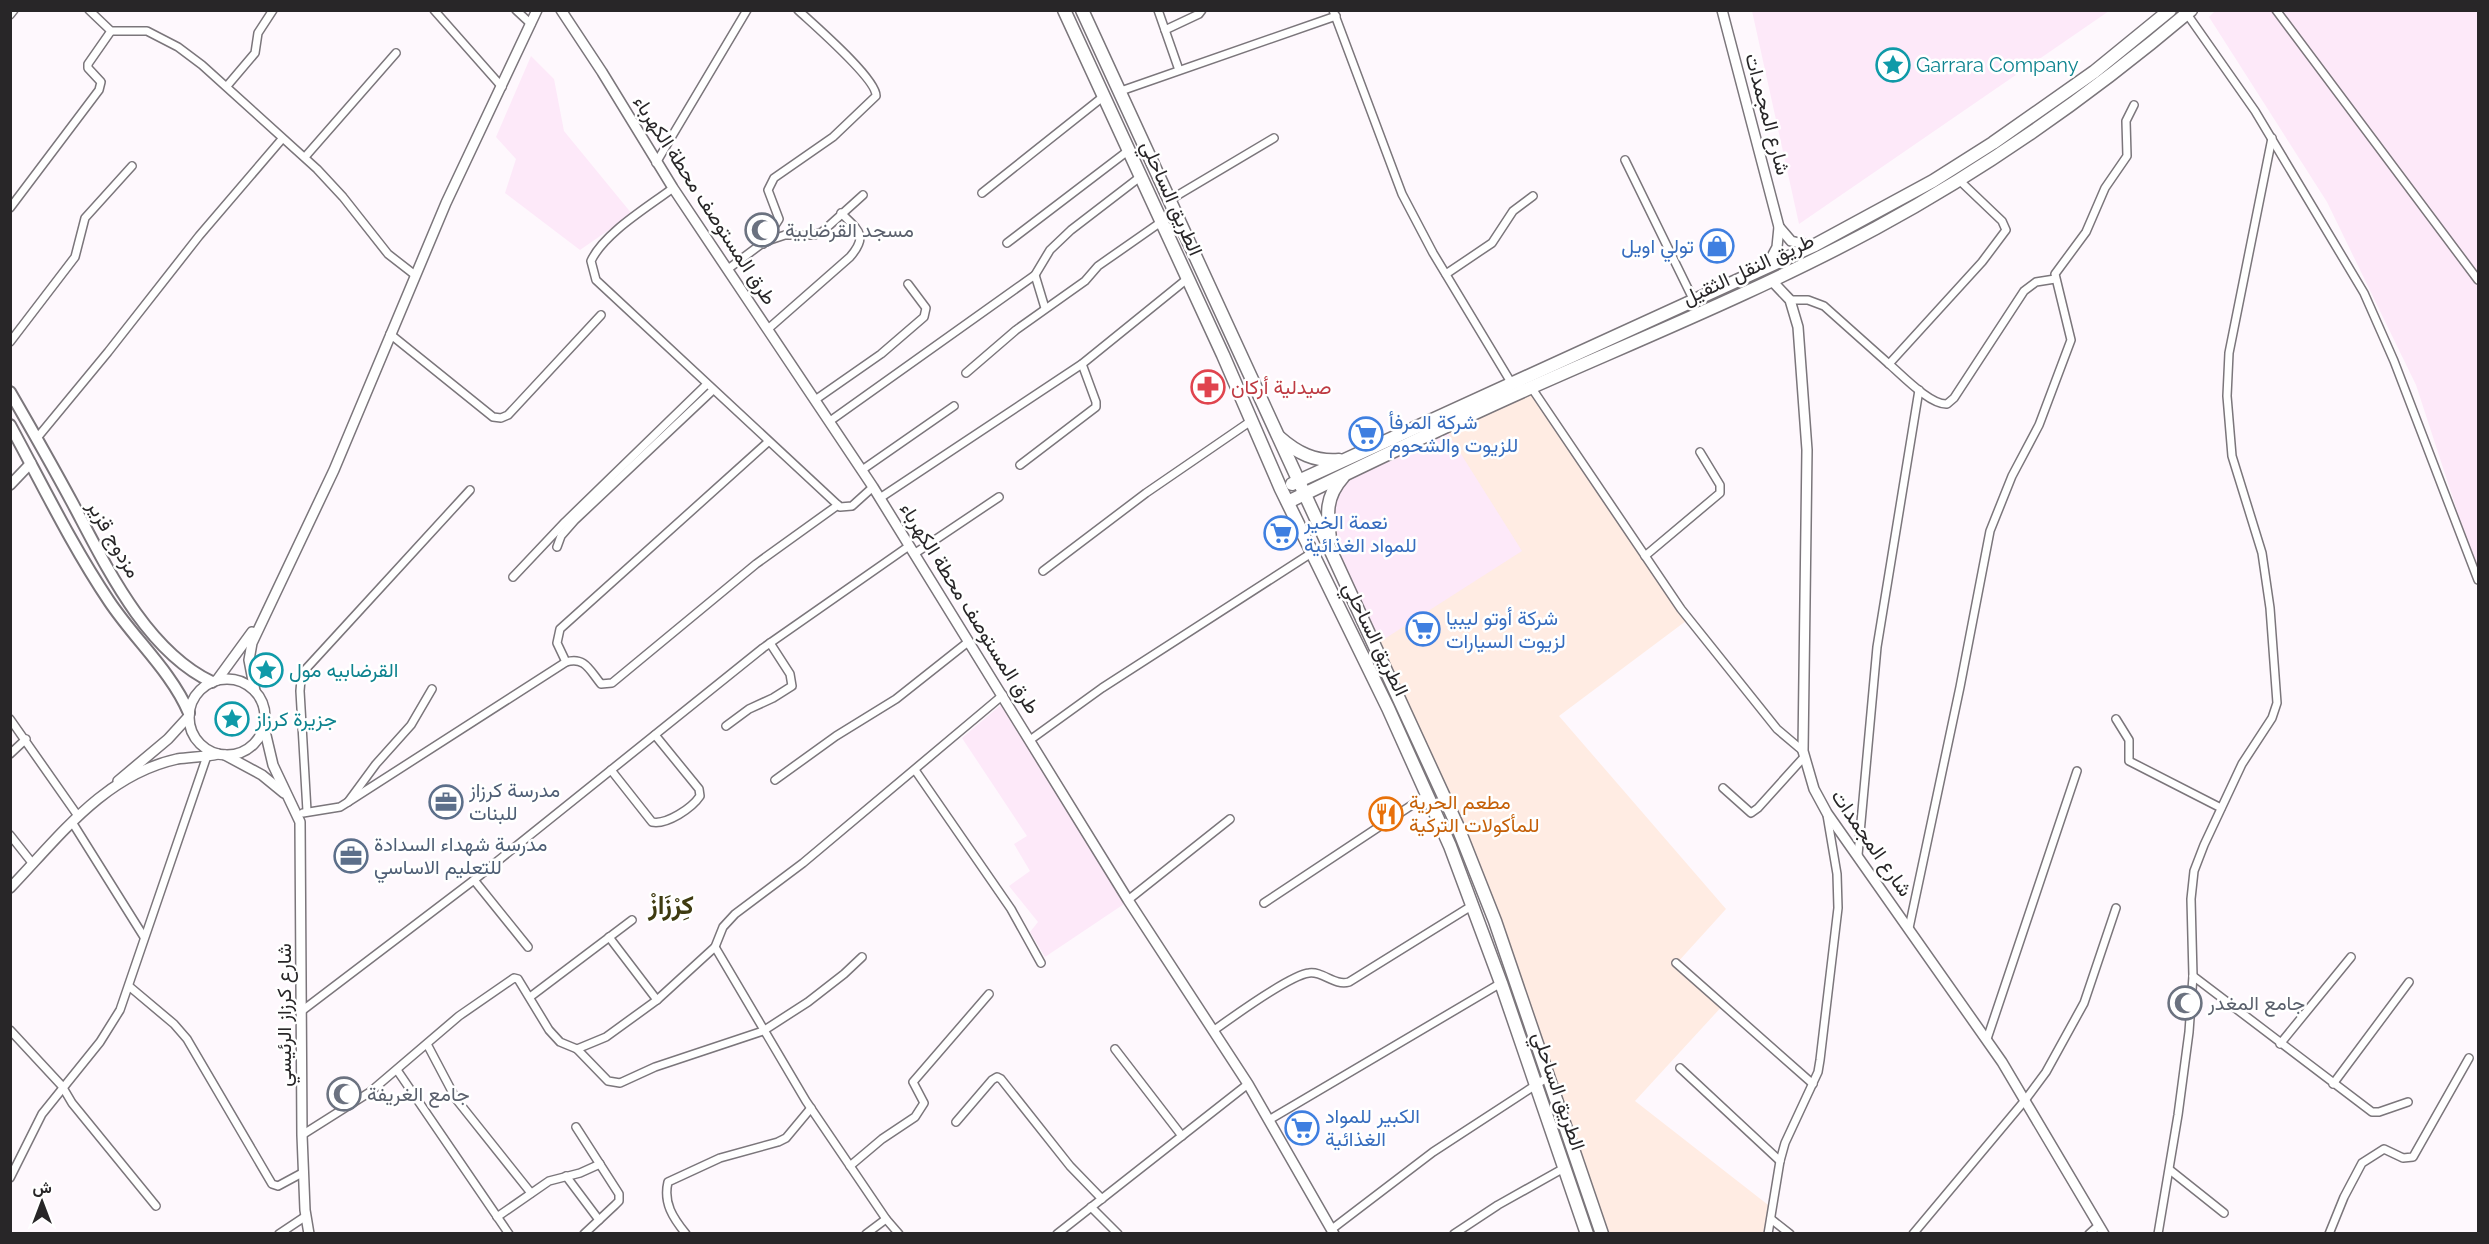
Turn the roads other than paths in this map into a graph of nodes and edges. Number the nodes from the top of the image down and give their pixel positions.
1 (14, 10) edge
2 (89, 10) edge
3 (273, 10) edge
4 (434, 10) edge
5 (516, 10) edge
6 (537, 10) edge
7 (561, 10) edge
8 (747, 10) edge
9 (798, 10) edge
10 (1064, 10) edge
11 (1082, 10) edge
12 (1158, 10) edge
13 (1202, 10) edge
14 (1722, 10) edge
15 (2170, 10) edge
16 (2276, 10) edge
17 (2189, 12) edge
18 (1334, 14) edge
19 (10, 15) edge
20 (531, 24) junction
21 (1165, 30) junction
22 (111, 31) junction
23 (396, 53) dead end
24 (1179, 70) junction
25 (227, 86) junction
26 (502, 87) junction
27 (1118, 92) junction
28 (1104, 96) junction
29 (2134, 105) dead end
30 (1274, 138) dead end
31 (2272, 138) junction
32 (282, 139) junction
33 (1129, 150) junction
34 (304, 157) junction
35 (1625, 160) dead end
36 (656, 163) junction
37 (132, 166) dead end
38 (1140, 177) junction
39 (1959, 180) junction
40 (673, 188) junction
41 (982, 193) dead end
42 (863, 195) dead end
43 (1533, 196) dead end
44 (1168, 201) junction
45 (10, 208) edge
46 (841, 213) junction
47 (1161, 222) junction
48 (1779, 227) junction
49 (762, 243) junction
50 (1006, 243) dead end
51 (1815, 246) junction
52 (728, 269) junction
53 (1446, 274) junction
54 (415, 275) junction
55 (1035, 275) junction
56 (1767, 275) junction
57 (1187, 279) junction
58 (2055, 279) junction
59 (2478, 280) edge
60 (908, 284) dead end
61 (1790, 300) junction
62 (1694, 302) junction
63 (1045, 308) junction
64 (601, 315) dead end
65 (768, 328) junction
66 (390, 334) junction
67 (10, 342) edge
68 (1082, 364) junction
69 (1889, 364) junction
70 (966, 373) dead end
71 (706, 384) junction
72 (1512, 384) junction
73 (1531, 387) junction
74 (713, 390) junction
75 (1919, 390) junction
76 (10, 392) edge
77 (815, 400) junction
78 (954, 406) dead end
79 (25, 417) junction
80 (830, 421) junction
81 (1251, 421) junction
82 (11, 425) edge
83 (1276, 435) junction
84 (37, 438) junction
85 (768, 442) junction
86 (1700, 452) dead end
87 (31, 463) junction
88 (1020, 465) dead end
89 (1349, 465) junction
90 (862, 470) junction
91 (1297, 481) junction
92 (12, 483) edge
93 (873, 487) junction
94 (1281, 489) junction
95 (470, 490) dead end
96 (1303, 494) junction
97 (999, 497) dead end
98 (880, 498) junction
99 (1288, 502) junction
100 (838, 505) junction
101 (557, 547) dead end
102 (1331, 549) junction
103 (911, 550) junction
104 (1312, 552) junction
105 (1645, 556) junction
106 (1043, 571) dead end
107 (513, 577) dead end
108 (2478, 580) edge
109 (268, 608) junction
110 (968, 642) junction
111 (770, 643) junction
112 (566, 662) junction
113 (214, 681) junction
114 (432, 689) dead end
115 (255, 691) junction
116 (1003, 695) junction
117 (189, 715) junction
118 (10, 718) edge
119 (2116, 719) dead end
120 (726, 726) dead end
121 (264, 727) junction
122 (655, 735) junction
123 (26, 739) junction
124 (1030, 740) junction
125 (10, 754) edge
126 (222, 754) junction
127 (1803, 754) junction
128 (207, 756) junction
129 (611, 770) junction
130 (915, 770) junction
131 (2077, 771) dead end
132 (775, 780) dead end
133 (115, 785) junction
134 (1723, 788) dead end
135 (1427, 795) junction
136 (290, 798) junction
137 (348, 801) junction
138 (2221, 808) junction
139 (302, 813) junction
140 (1827, 813) junction
141 (75, 819) junction
142 (1230, 819) dead end
143 (10, 835) edge
144 (1858, 855) junction
145 (33, 864) junction
146 (474, 880) junction
147 (10, 888) edge
148 (1128, 900) junction
149 (1264, 903) dead end
150 (1473, 905) junction
151 (2116, 908) dead end
152 (632, 920) dead end
153 (1909, 928) junction
154 (144, 937) junction
155 (609, 937) junction
156 (528, 947) dead end
157 (715, 947) junction
158 (862, 957) dead end
159 (2351, 957) dead end
160 (1041, 963) dead end
161 (1676, 963) dead end
162 (2193, 976) junction
163 (2409, 982) dead end
164 (1501, 983) junction
165 (130, 987) junction
166 (988, 994) dead end
167 (530, 997) junction
168 (657, 1000) junction
169 (303, 1010) junction
170 (10, 1030) edge
171 (763, 1030) junction
172 (1213, 1031) junction
173 (1987, 1039) junction
174 (428, 1044) junction
175 (2280, 1044) junction
176 (577, 1049) junction
177 (1115, 1049) dead end
178 (2469, 1058) dead end
179 (1680, 1068) dead end
180 (397, 1070) junction
181 (1548, 1077) junction
182 (1248, 1084) junction
183 (1813, 1084) junction
184 (2333, 1084) junction
185 (62, 1086) junction
186 (1536, 1086) junction
187 (2026, 1099) junction
188 (2408, 1102) dead end
189 (811, 1108) junction
190 (1269, 1120) junction
191 (956, 1122) dead end
192 (576, 1127) dead end
193 (302, 1136) junction
194 (1182, 1136) junction
195 (1780, 1161) junction
196 (600, 1164) junction
197 (850, 1166) junction
198 (1564, 1168) junction
199 (2170, 1170) junction
200 (304, 1172) junction
201 (566, 1176) junction
202 (10, 1178) edge
203 (531, 1193) junction
204 (1102, 1199) junction
205 (156, 1206) dead end
206 (1091, 1207) junction
207 (2224, 1213) dead end
208 (306, 1216) junction
209 (497, 1216) junction
210 (886, 1219) junction
211 (1771, 1219) junction
212 (599, 1220) junction
213 (2101, 1229) edge
214 (1333, 1231) edge
215 (279, 1233) edge
216 (309, 1233) edge
217 (509, 1233) edge
218 (584, 1233) edge
219 (686, 1233) edge
220 (866, 1233) edge
221 (899, 1233) edge
222 (1057, 1233) edge
223 (1118, 1233) edge
224 (1454, 1233) edge
225 (1587, 1233) edge
226 (1602, 1233) edge
227 (1768, 1233) edge
228 (1790, 1233) edge
229 (1913, 1233) edge
230 (2090, 1233) edge
231 (2158, 1233) edge
232 (2329, 1233) edge

1 - 19 street
2 - 22 street
3 - 25 street
4 - 26 street
5 - 20 street
6 - 20 main road
7 - 36 main road, طرق المستوصف محطة الكهرباء
8 - 36 street
9 - 49 street
10 - 28 highway, الطريق الساحلي
11 - 27 highway, الطريق الساحلي
12 - 21 street
13 - 21 street
14 - 48 main road, شارع المجمدات
15 - 51 highway, طريق النقل الثقيل
16 - 59 street
17 - 31 street
17 - 39 highway, طريق النقل الثقيل
18 - 24 street
18 - 53 street
20 - 26 main road
21 - 24 street
22 - 25 street
22 - 45 street
23 - 34 street
24 - 27 street
25 - 32 street
26 - 54 main road
27 - 44 highway, الطريق الساحلي
28 - 33 highway, الطريق الساحلي
28 - 41 street
29 - 58 street
30 - 44 street
31 - 108 street
31 - 138 street
32 - 34 street
32 - 84 street
33 - 38 highway, الطريق الساحلي
33 - 50 street
34 - 54 street
35 - 62 street
36 - 40 main road, طرق المستوصف محطة الكهرباء
37 - 67 street
38 - 47 highway, الطريق الساحلي
38 - 55 street
39 - 56 highway, طريق النقل الثقيل
39 - 69 street
40 - 52 main road, طرق المستوصف محطة الكهرباء
40 - 71 street
42 - 46 street
43 - 53 street
44 - 83 highway, الطريق الساحلي
46 - 49 street
46 - 65 street
47 - 57 highway, الطريق الساحلي
47 - 63 street
48 - 51 main road
48 - 56 main road, شارع المجمدات
49 - 52 street
51 - 56 highway, طريق النقل الثقيل
52 - 65 main road, طرق المستوصف محطة الكهرباء
53 - 72 street
54 - 66 main road
55 - 63 street
55 - 80 street
56 - 61 main road, شارع المجمدات
56 - 62 highway, طريق النقل الثقيل
56 - 73 highway, طريق النقل الثقيل
57 - 68 street
57 - 81 highway, الطريق الساحلي
58 - 75 street
58 - 153 street
60 - 77 street
61 - 69 street
61 - 127 main road, شارع المجمدات
62 - 72 highway, طريق النقل الثقيل
63 - 70 street
64 - 66 street
65 - 77 main road, طرق المستوصف محطة الكهرباء
66 - 109 main road
68 - 88 street
68 - 98 street
69 - 75 street
71 - 74 street
71 - 107 street
72 - 89 highway, طريق النقل الثقيل
73 - 89 highway, طريق النقل الثقيل
73 - 105 street
74 - 85 street
74 - 101 street
75 - 144 street
76 - 79 main road, مزدوج قزير
77 - 80 main road, طرق المستوصف محطة الكهرباء
78 - 90 street
79 - 82 main road
79 - 84 main road, مزدوج قزير
80 - 90 main road, طرق المستوصف محطة الكهرباء
81 - 94 highway, الطريق الساحلي
81 - 106 street
82 - 87 main road, مزدوج قزير
83 - 89 highway
83 - 91 highway, الطريق الساحلي
84 - 113 main road, مزدوج قزير
85 - 100 street
85 - 112 street
86 - 105 street
87 - 92 main road
87 - 117 main road, مزدوج قزير
89 - 91 highway, طريق النقل الثقيل
89 - 96 highway, طريق النقل الثقيل
89 - 102 highway
90 - 93 main road, طرق المستوصف محطة الكهرباء
91 - 94 highway, طريق النقل الثقيل
91 - 96 highway, الطريق الساحلي
93 - 98 main road, طرق المستوصف محطة الكهرباء
93 - 100 street
94 - 99 highway, الطريق الساحلي
95 - 139 street
96 - 99 highway, طريق النقل الثقيل
96 - 102 highway, الطريق الساحلي
97 - 103 street
98 - 103 main road, طرق المستوصف محطة الكهرباء
99 - 104 highway, الطريق الساحلي
100 - 112 street
102 - 181 highway, الطريق الساحلي
103 - 110 main road, طرق المستوصف محطة الكهرباء
103 - 111 street
104 - 124 street
104 - 135 highway, الطريق الساحلي
105 - 127 street
109 - 113 main road
109 - 115 main road
110 - 116 main road, طرق المستوصف محطة الكهرباء
110 - 132 street
111 - 120 street
111 - 122 street
112 - 137 street
113 - 115 main road
113 - 117 main road
114 - 137 street
115 - 121 main road
116 - 124 main road, طرق المستوصف محطة الكهرباء
116 - 130 street
117 - 126 main road
117 - 133 main road
118 - 123 street
119 - 138 street
121 - 126 main road
121 - 136 main road, شارع كرزاز الرئيسي
122 - 129 street
122 - 129 street
123 - 125 street
123 - 141 street
124 - 148 main road, طرق المستوصف محطة الكهرباء
126 - 128 main road
126 - 136 main road, شارع كرزاز الرئيسي
127 - 134 street
127 - 140 main road, شارع المجمدات
128 - 133 main road
128 - 154 street
129 - 146 street
130 - 157 street
130 - 160 street
131 - 173 street
133 - 141 main road
135 - 149 street
135 - 150 highway, الطريق الساحلي
136 - 139 main road, شارع كرزاز الرئيسي
137 - 139 street
138 - 162 street
139 - 169 main road, شارع كرزاز الرئيسي
140 - 144 main road, شارع المجمدات
140 - 183 street
141 - 145 main road
141 - 154 street
142 - 148 street
143 - 145 street
144 - 153 main road, شارع المجمدات
145 - 147 main road
146 - 156 street
146 - 169 street
148 - 172 main road, طرق المستوصف محطة الكهرباء
150 - 164 highway, الطريق الساحلي
150 - 172 street
151 - 187 street
152 - 155 street
153 - 173 main road, شارع المجمدات
154 - 165 street
155 - 167 street
155 - 168 street
157 - 168 street
157 - 171 street
158 - 171 street
159 - 175 street
161 - 183 street
162 - 175 street
162 - 199 street
163 - 184 street
164 - 186 highway, الطريق الساحلي
164 - 190 street
165 - 185 street
165 - 200 street
166 - 197 street
167 - 174 street
167 - 176 street
168 - 176 street
169 - 193 main road, شارع كرزاز الرئيسي
170 - 185 street
171 - 176 street
171 - 189 street
172 - 182 main road, طرق المستوصف محطة الكهرباء
173 - 187 main road, شارع المجمدات
174 - 180 street
174 - 203 street
175 - 184 street
177 - 194 street
178 - 232 street
179 - 195 street
180 - 193 street
180 - 209 street
181 - 186 street
181 - 226 highway, الطريق الساحلي
182 - 190 main road, طرق المستوصف محطة الكهرباء
182 - 194 street
183 - 195 street
184 - 188 street
185 - 202 street
185 - 205 street
186 - 198 highway, الطريق الساحلي
186 - 214 street
187 - 213 main road, شارع المجمدات
187 - 229 street
189 - 197 street
189 - 219 street
190 - 214 main road, طرق المستوصف محطة الكهرباء
191 - 204 street
192 - 196 street
193 - 200 main road, شارع كرزاز الرئيسي
194 - 204 street
195 - 211 street
196 - 201 street
196 - 212 street
197 - 210 street
198 - 224 street
198 - 225 highway, الطريق الساحلي
199 - 207 street
199 - 231 street
200 - 208 main road, شارع كرزاز الرئيسي
201 - 203 street
201 - 212 street
203 - 209 street
204 - 206 street
206 - 222 street
206 - 223 street
208 - 215 street
208 - 216 main road, شارع كرزاز الرئيسي
209 - 217 street
210 - 220 street
210 - 221 street
211 - 227 street
211 - 228 street
212 - 218 street
213 - 230 street

